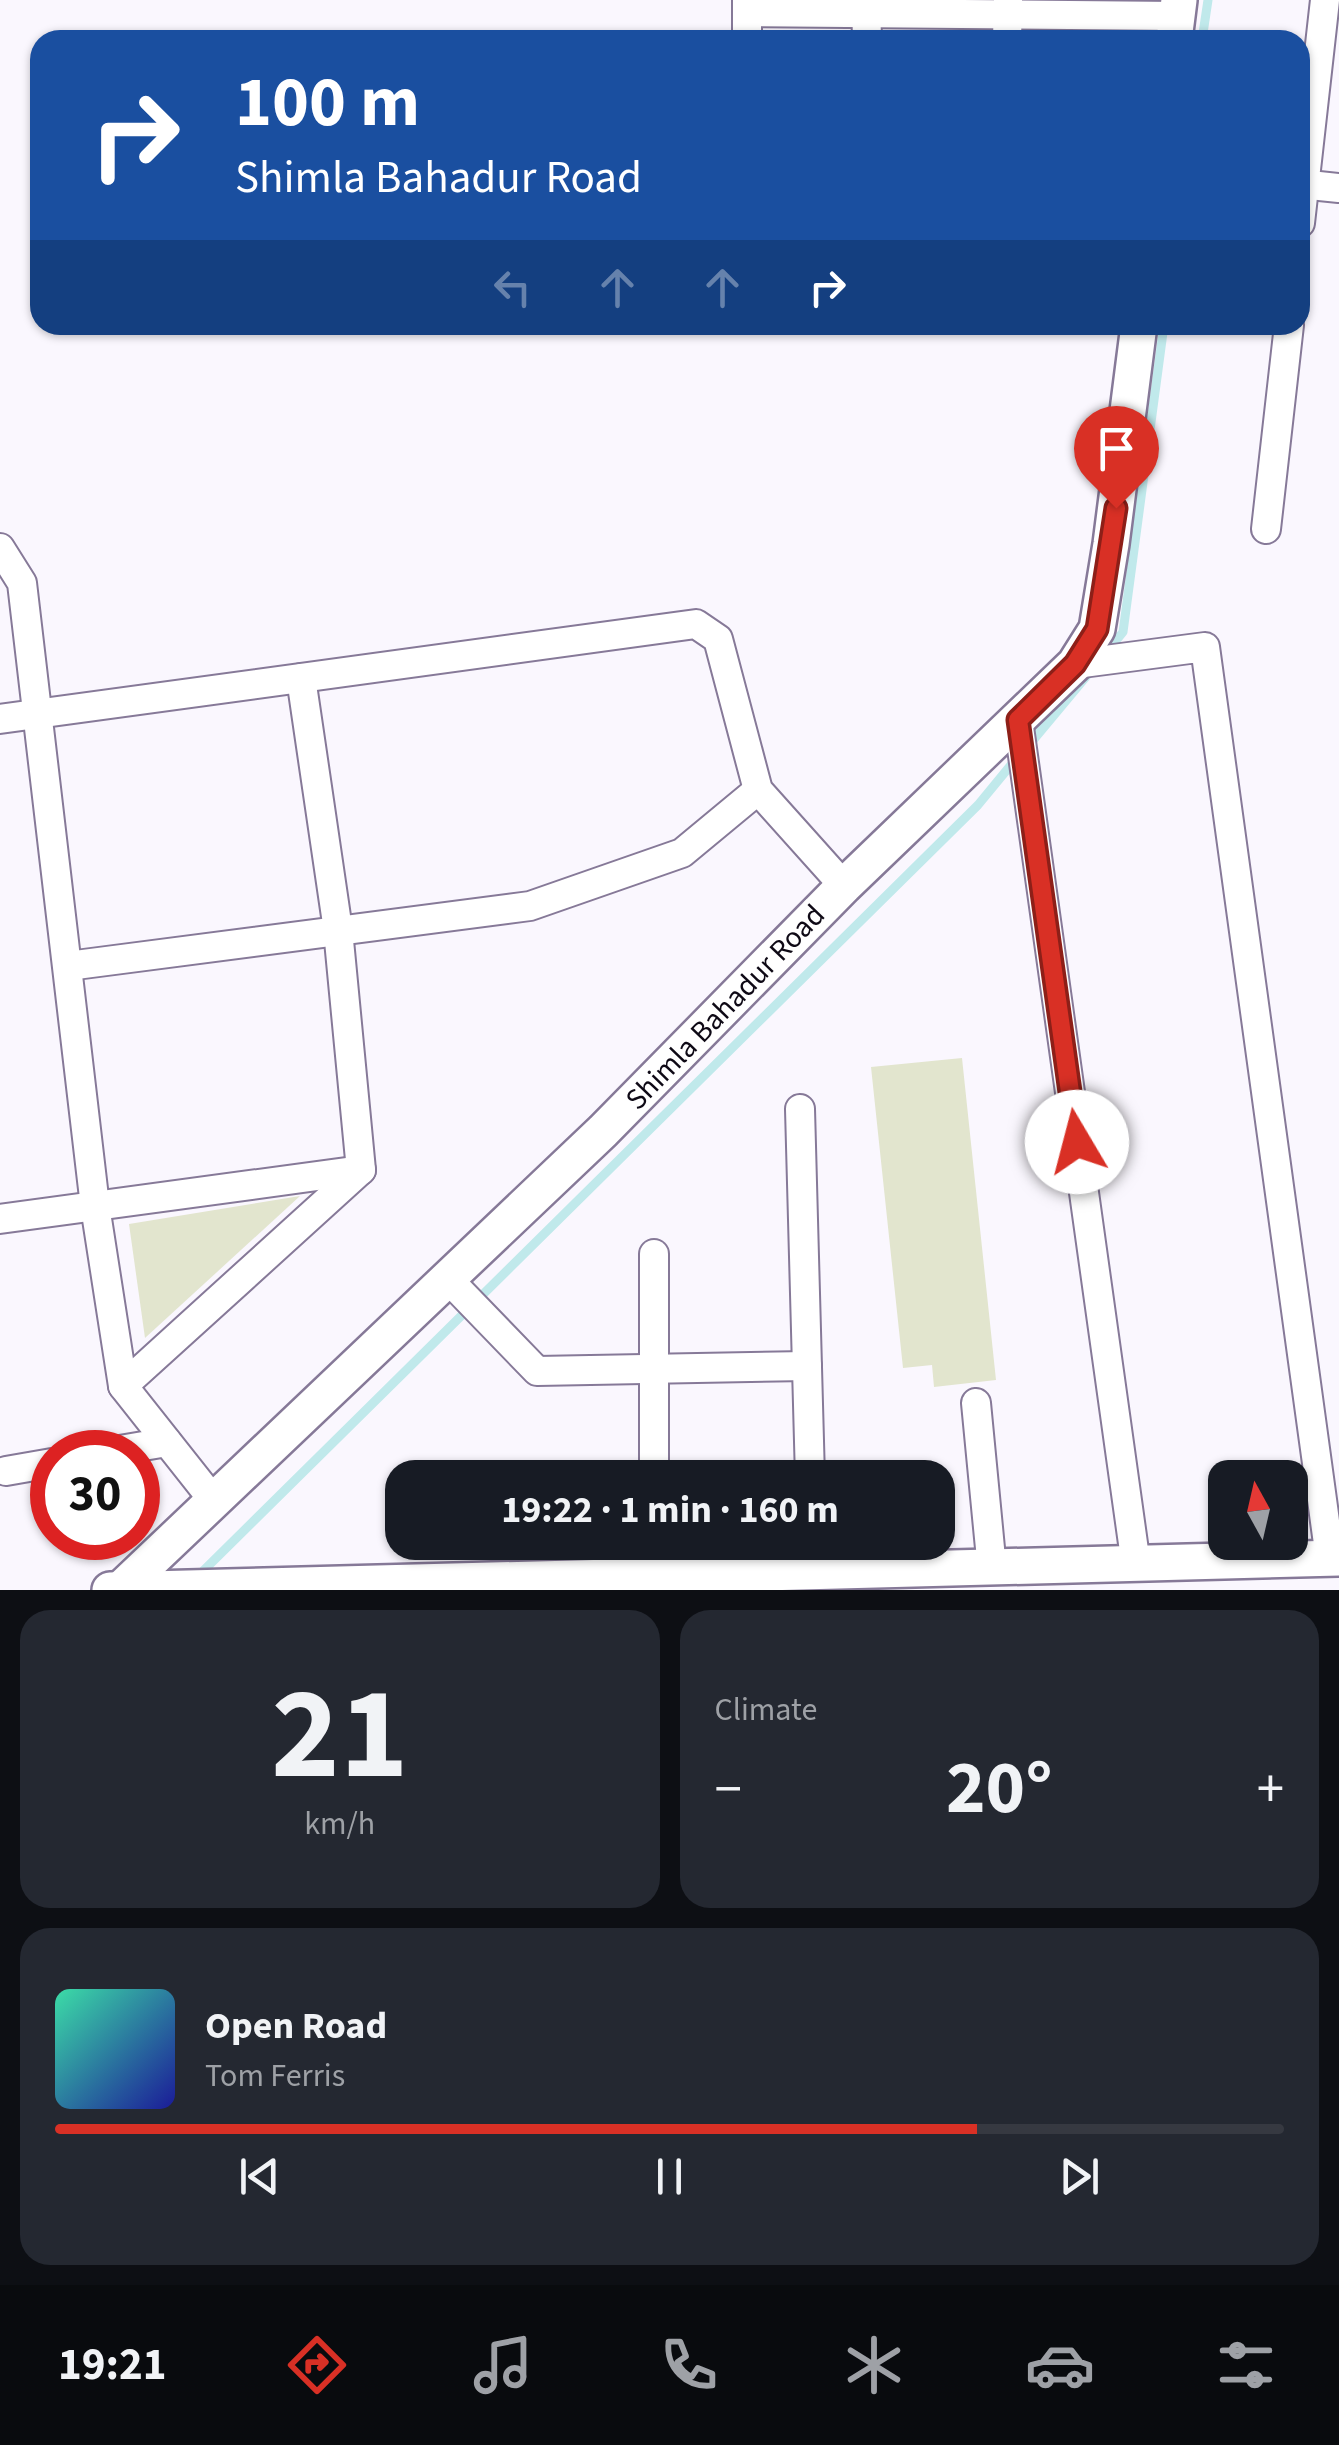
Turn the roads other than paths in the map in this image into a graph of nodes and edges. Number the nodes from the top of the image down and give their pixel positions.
1 (1325, 0) edge
2 (747, 18) edge
3 (866, 18) edge
4 (1007, 18) edge
5 (1176, 19) edge
6 (1310, 120) edge
7 (1310, 185) edge
8 (1339, 188) edge
9 (1137, 335) edge
10 (1288, 335) edge
11 (1266, 529) dead end
12 (0, 548) edge
13 (1075, 664) junction
14 (301, 678) junction
15 (38, 714) junction
16 (0, 719) edge
17 (1018, 720) junction
18 (758, 790) junction
19 (844, 886) junction
20 (338, 930) junction
21 (68, 966) junction
22 (800, 1109) dead end
23 (361, 1170) junction
24 (95, 1206) junction
25 (0, 1219) edge
26 (654, 1254) dead end
27 (448, 1279) junction
28 (807, 1366) junction
29 (653, 1368) junction
30 (123, 1386) junction
31 (976, 1403) dead end
32 (167, 1442) junction
33 (160, 1443) edge
34 (654, 1460) edge
35 (810, 1460) edge
36 (30, 1467) edge
37 (6, 1471) dead end
38 (214, 1502) junction
39 (1334, 1558) edge
40 (784, 1560) edge
41 (825, 1560) edge
42 (1136, 1565) junction
43 (992, 1569) junction
44 (952, 1580) edge
45 (416, 1586) edge
46 (185, 1588) edge
47 (116, 1589) edge

1 - 6 street
2 - 3 street
3 - 4 street
4 - 5 street
7 - 8 street
9 - 13 street, Shimla Bahadur Road
10 - 11 street
12 - 15 street
13 - 17 street, Shimla Bahadur Road
13 - 39 street
14 - 15 street
14 - 18 street
14 - 20 street
15 - 16 street
15 - 21 street
17 - 19 street, Shimla Bahadur Road
17 - 42 street
18 - 19 street
18 - 20 street
19 - 27 street, Shimla Bahadur Road
20 - 21 street
20 - 23 street
21 - 24 street
22 - 28 street
23 - 24 street
23 - 30 street
24 - 25 street
24 - 30 street
26 - 29 street
27 - 29 street
27 - 38 street, Shimla Bahadur Road
28 - 29 street
28 - 35 street
29 - 34 street
30 - 32 street
31 - 43 street
32 - 33 street
32 - 38 street
36 - 37 street
38 - 47 street, Shimla Bahadur Road
39 - 42 street
40 - 45 street
41 - 44 street
42 - 43 street
43 - 44 street
45 - 46 street
46 - 47 street

